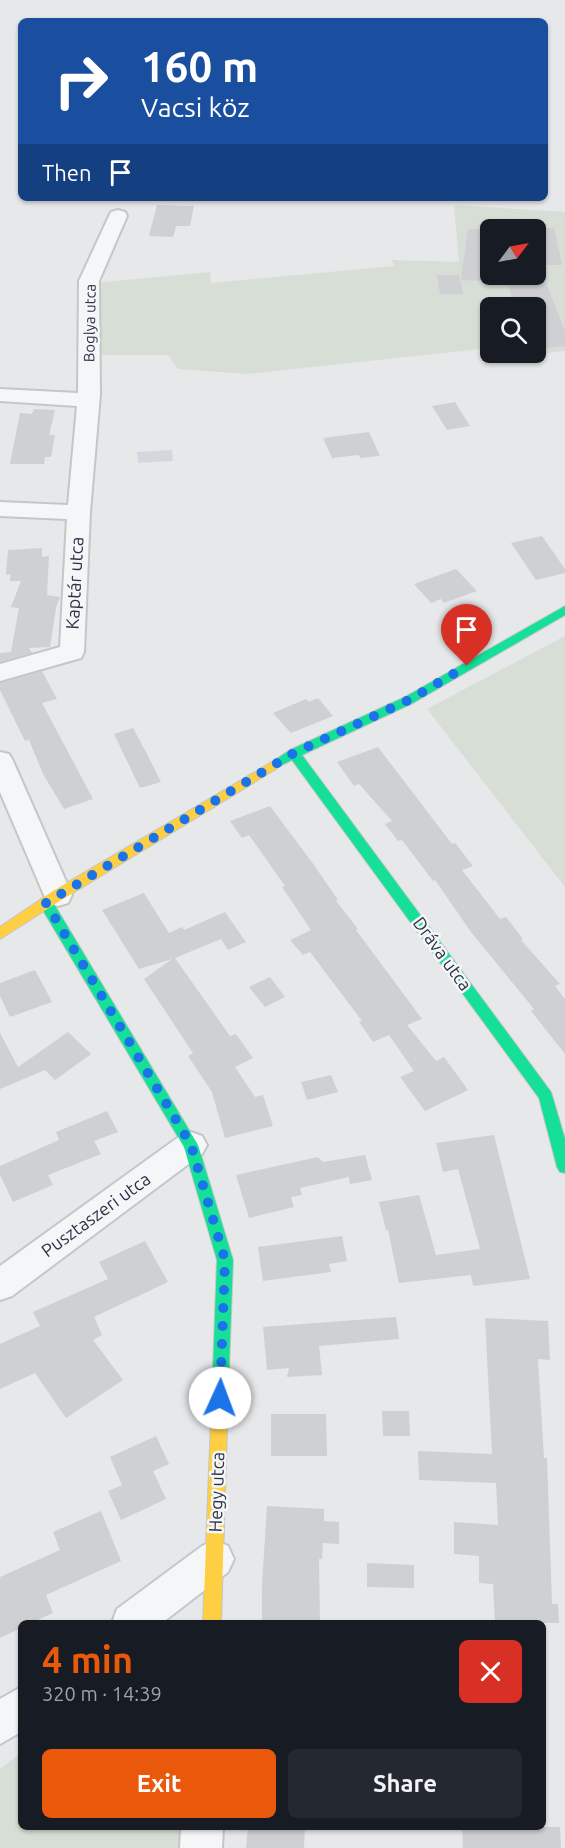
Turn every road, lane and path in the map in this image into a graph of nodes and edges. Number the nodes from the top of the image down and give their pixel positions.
1 (118, 216) dead end
2 (0, 395) edge
3 (88, 400) junction
4 (0, 509) edge
5 (79, 512) junction
6 (565, 610) edge
7 (0, 674) edge
8 (294, 753) junction
9 (0, 761) edge
10 (52, 899) junction
11 (0, 934) edge
12 (191, 1145) junction
13 (565, 1167) edge
14 (0, 1286) edge
15 (215, 1559) junction
16 (135, 1620) edge
17 (212, 1620) edge
18 (18, 1709) edge
19 (0, 1724) edge
20 (202, 1830) edge
21 (201, 1848) edge

1 - 3 street, Boglya utca
2 - 3 street
3 - 5 street, Boglya utca
4 - 5 street
5 - 7 street, Kaptár utca
6 - 8 street
8 - 10 street
8 - 13 street, Dráva utca
9 - 10 street
10 - 11 street
10 - 12 street, Hegy utca
12 - 14 street, Pusztaszeri utca
12 - 15 street, Hegy utca
15 - 16 street
15 - 17 street, Hegy utca
18 - 19 street
20 - 21 street

